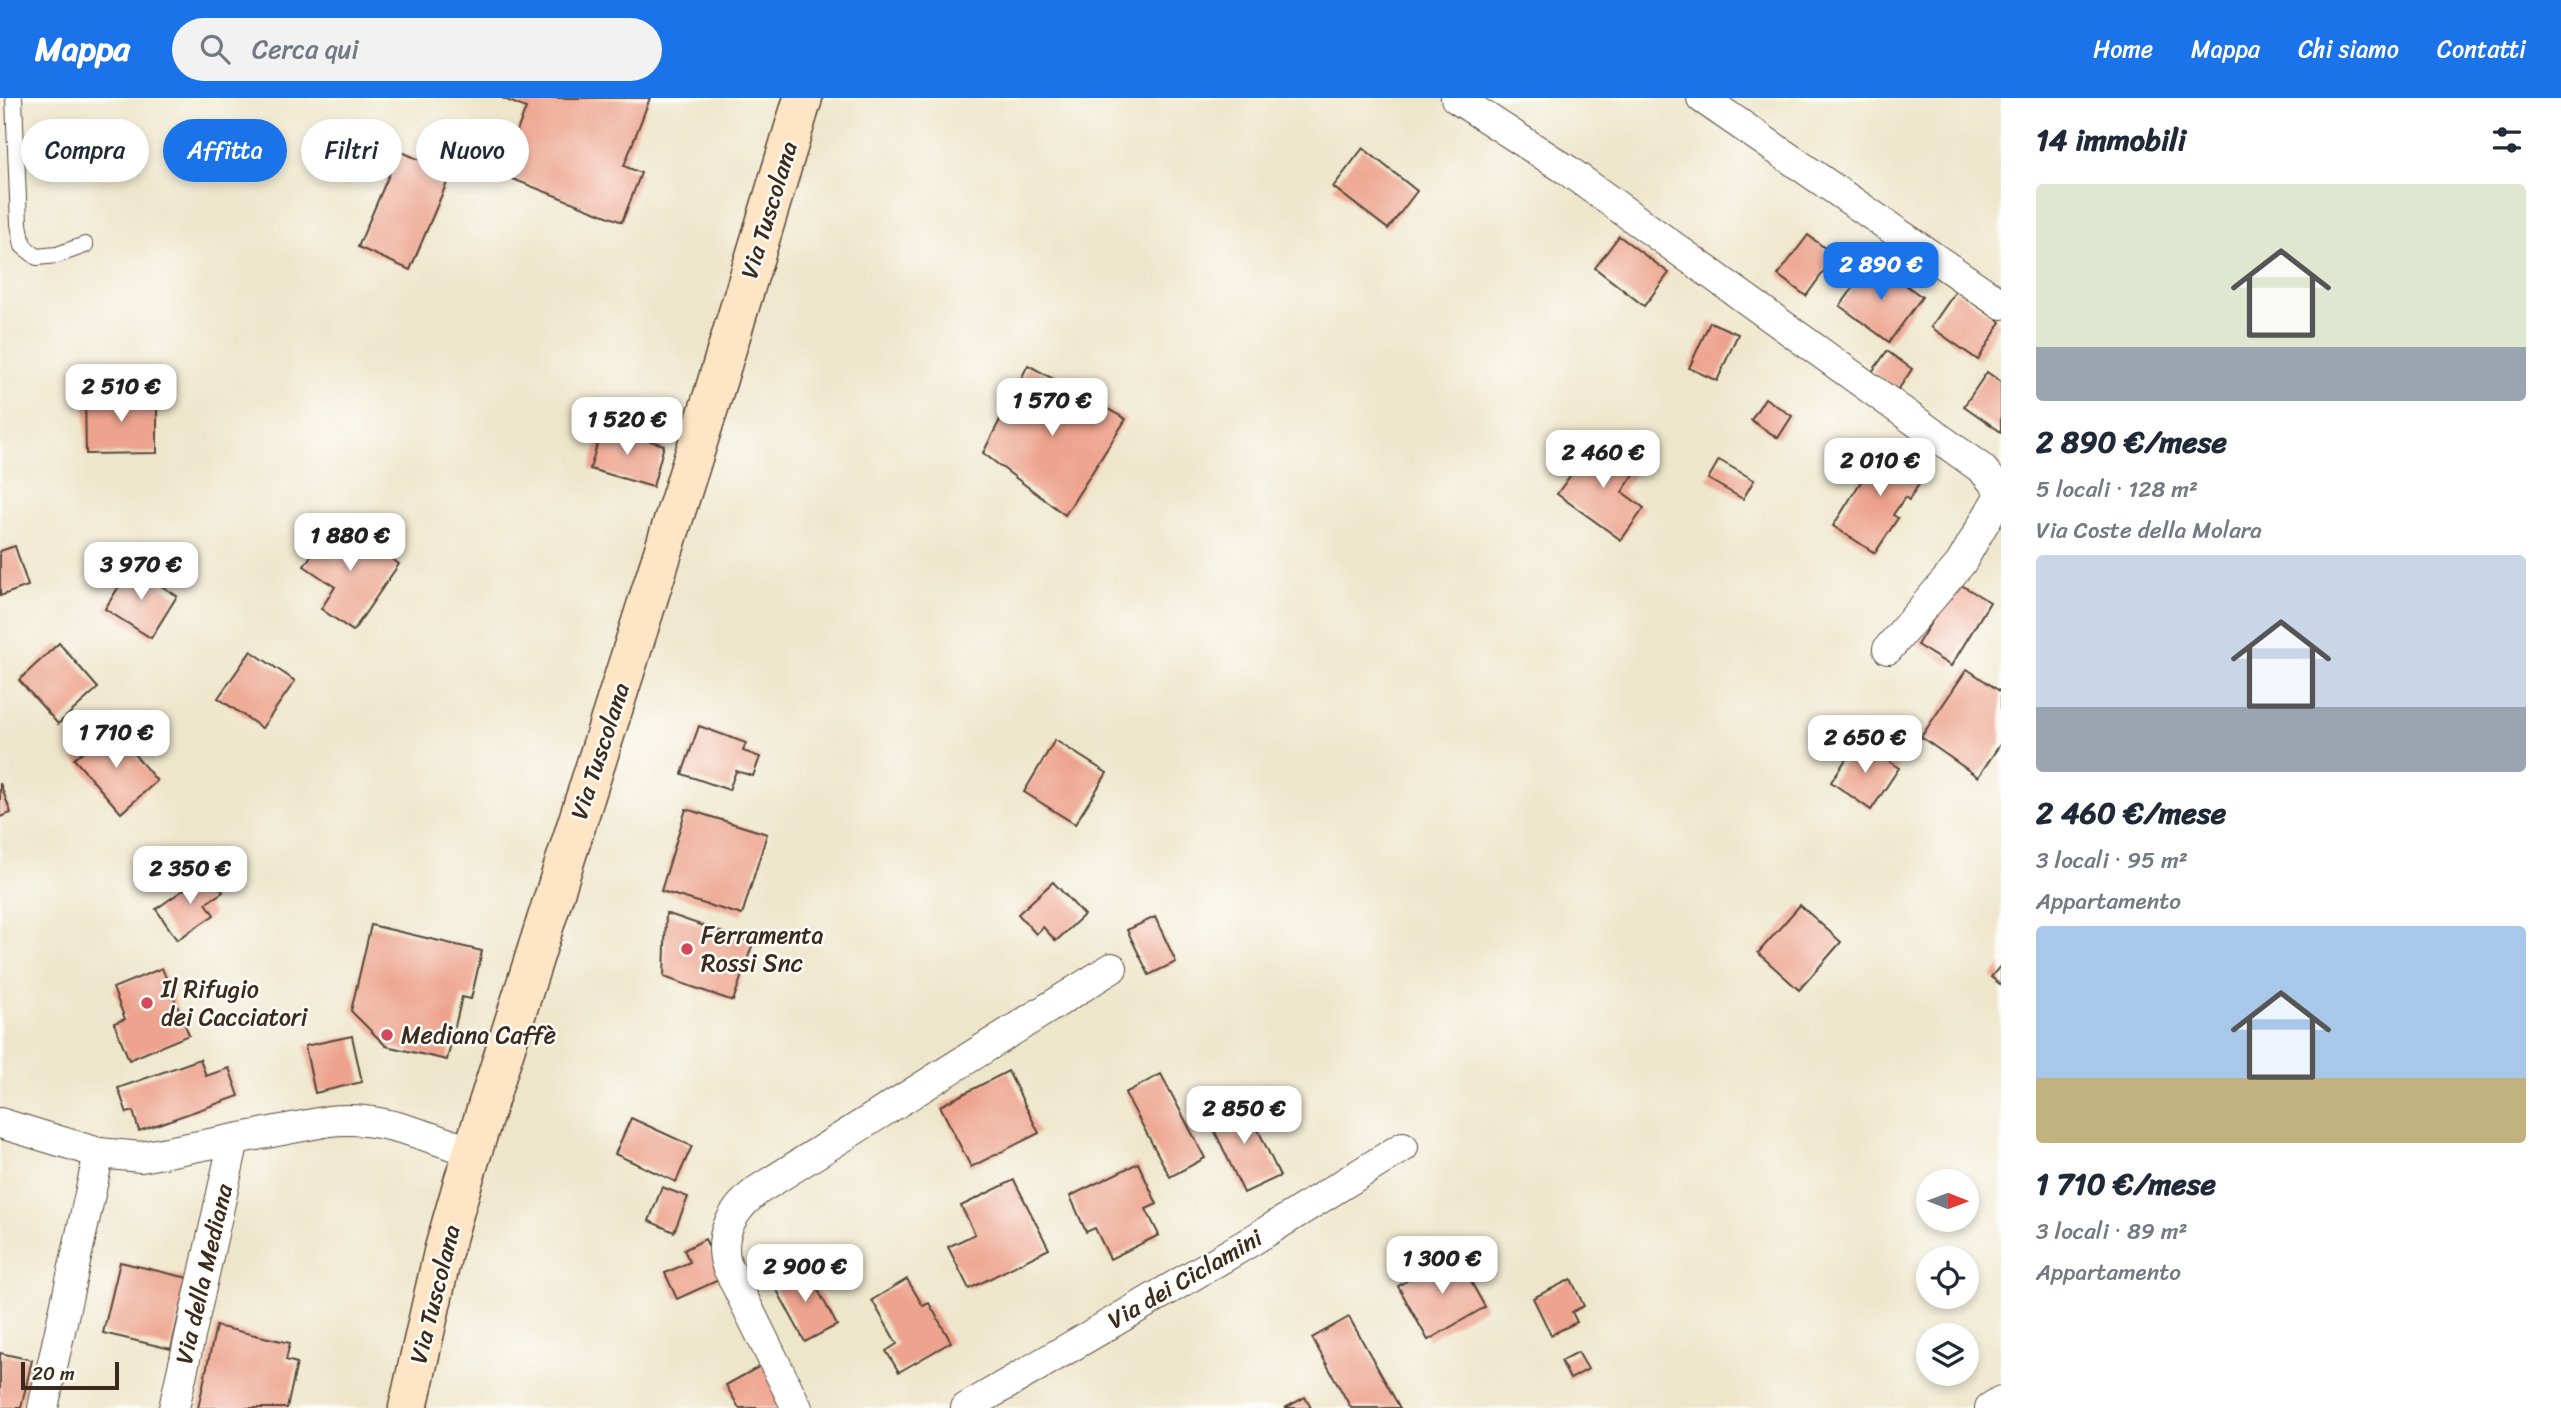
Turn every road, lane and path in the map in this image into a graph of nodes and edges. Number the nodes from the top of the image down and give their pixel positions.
1 (14, 98) edge
2 (803, 98) edge
3 (1456, 98) edge
4 (1702, 98) edge
5 (85, 245) dead end
6 (2001, 304) edge
7 (2001, 492) edge
8 (1888, 649) dead end
9 (1112, 968) dead end
10 (0, 1124) edge
11 (233, 1140) junction
12 (1403, 1147) dead end
13 (472, 1152) junction
14 (99, 1153) junction
15 (443, 1252) junction
16 (2001, 1401) edge
17 (43, 1408) edge
18 (174, 1408) edge
19 (408, 1408) edge
20 (426, 1408) edge
21 (797, 1408) edge
22 (965, 1408) edge
23 (1990, 1408) edge

1 - 5 lane
2 - 13 main road, Via Tuscolana
3 - 7 street
4 - 6 street
7 - 8 street
9 - 21 street
10 - 14 street, Via della Mediana
11 - 13 street, Via della Mediana
11 - 14 street, Via della Mediana
11 - 18 street, Via della Mediana
12 - 22 street, Via dei Ciclamini
13 - 15 main road, Via Tuscolana
14 - 17 street
15 - 19 main road, Via Tuscolana
15 - 20 main road
16 - 23 street

